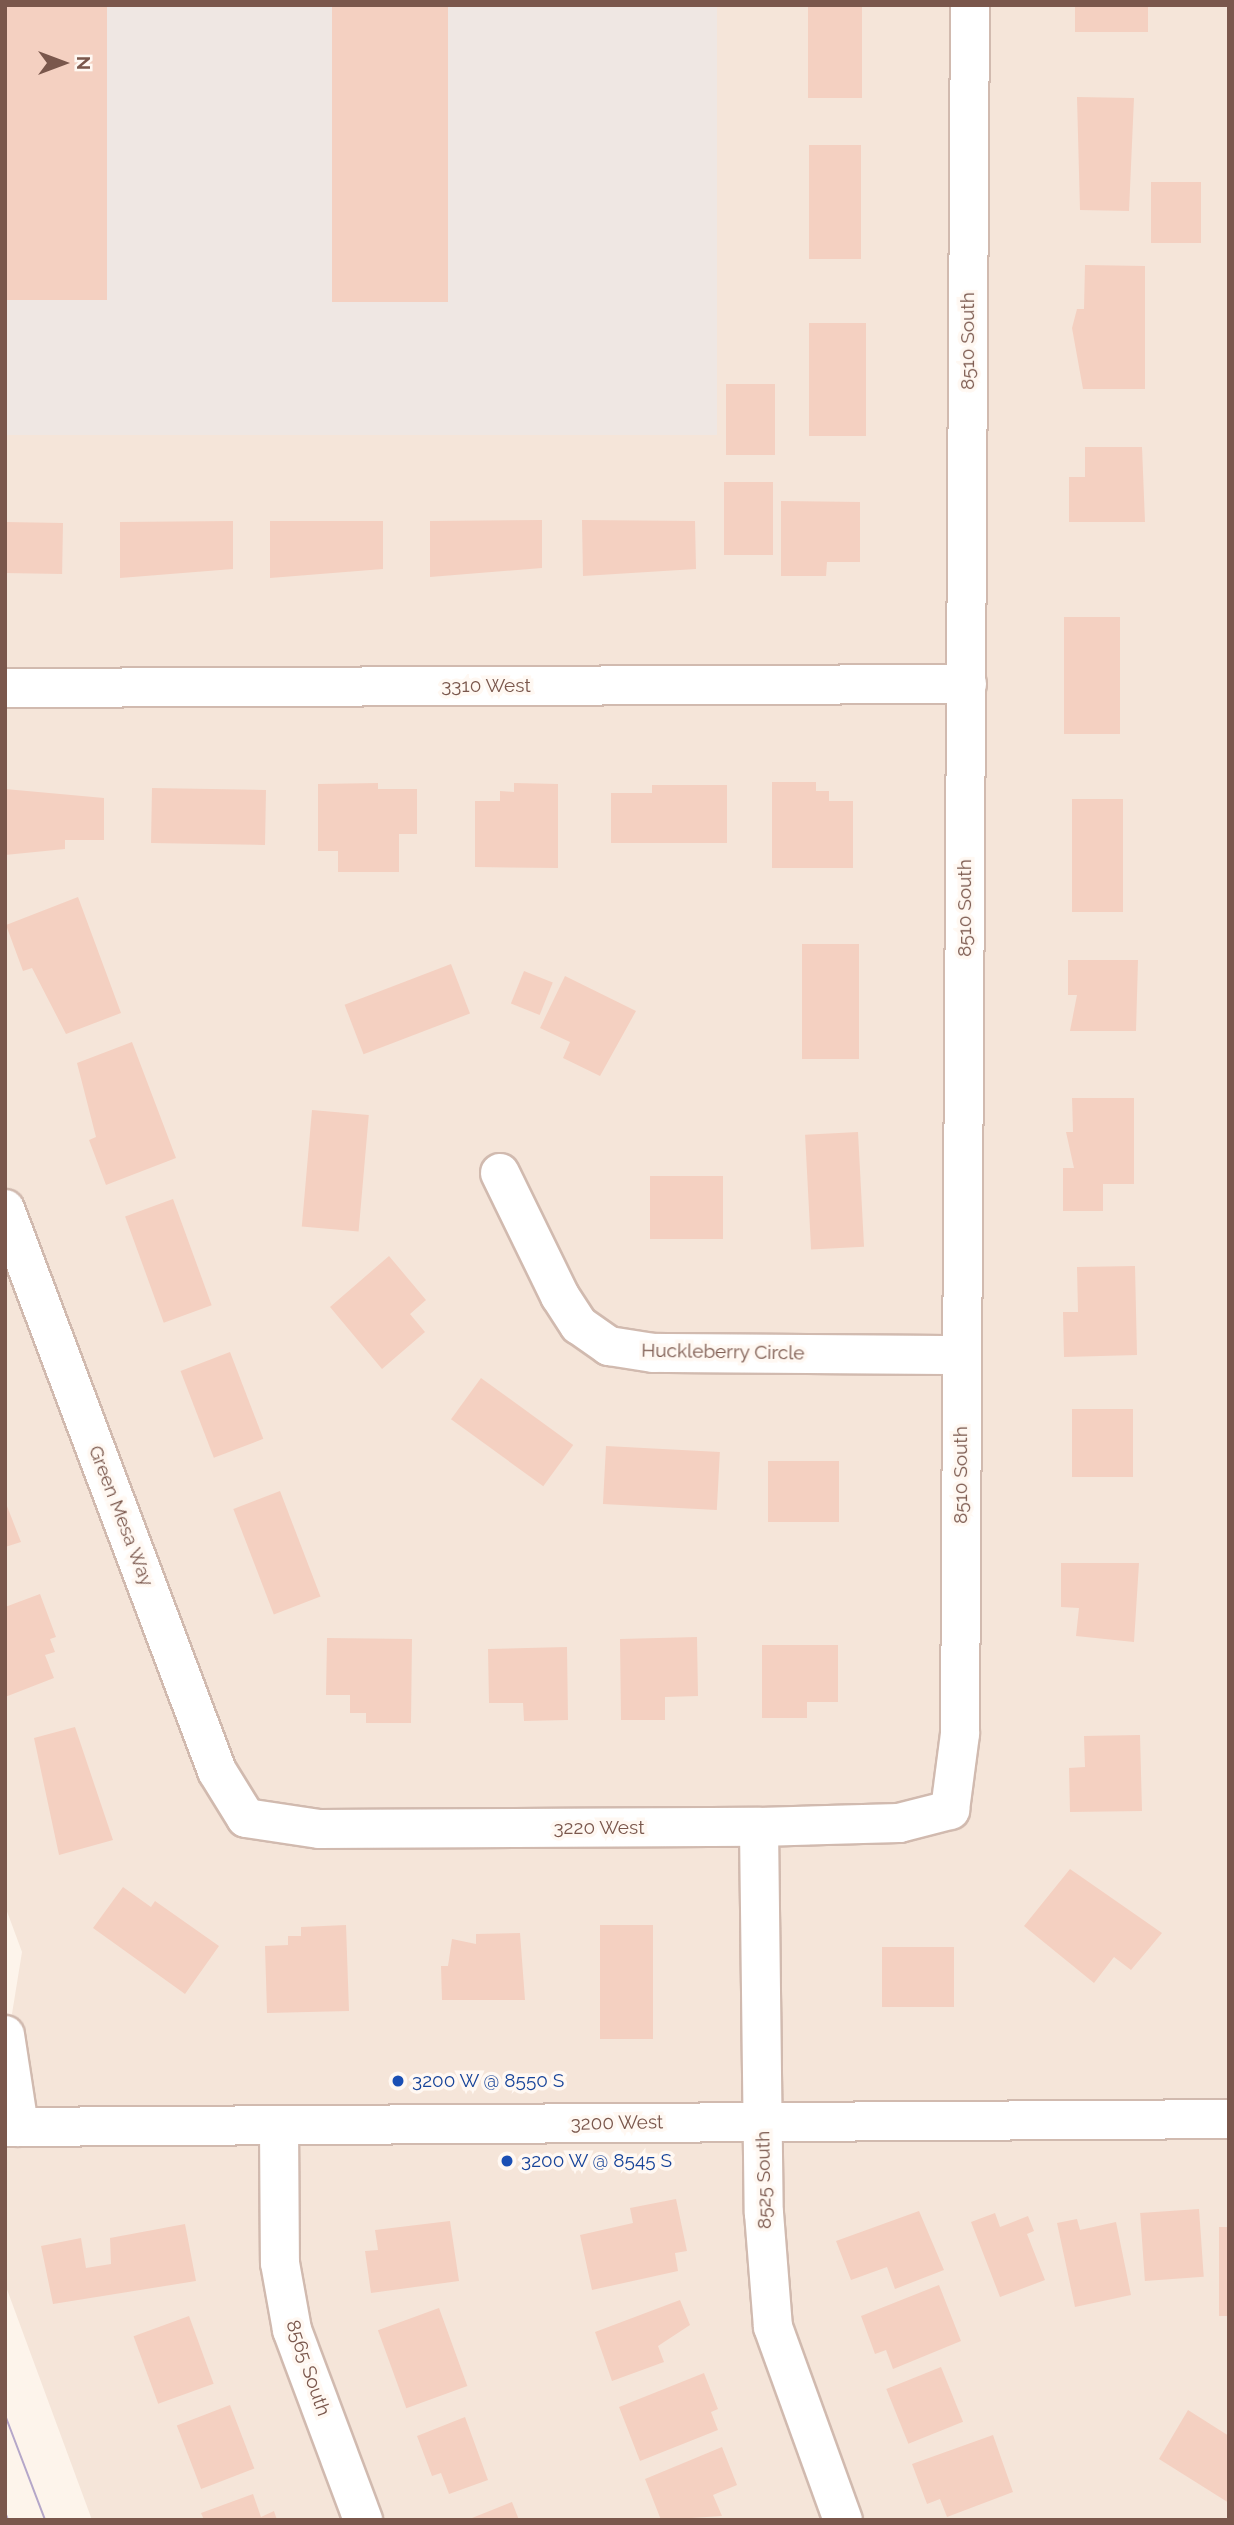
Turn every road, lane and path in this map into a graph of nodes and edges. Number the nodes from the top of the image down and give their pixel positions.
1 (970, 5) edge
2 (967, 684) junction
3 (5, 688) edge
4 (500, 1173) dead end
5 (5, 1209) edge
6 (961, 1355) junction
7 (950, 1810) joint
8 (246, 1818) joint
9 (759, 1827) junction
10 (5, 2035) edge
11 (1229, 2119) edge
12 (763, 2122) junction
13 (279, 2126) junction
14 (12, 2127) edge
15 (363, 2520) edge
16 (843, 2520) edge

1 - 2 street, 8510 South
2 - 3 street, 3310 West
2 - 6 street, 8510 South
4 - 6 street, Huckleberry Circle
5 - 8 street, Green Mesa Way
6 - 7 street, 8510 South
7 - 9 street, 3220 West
8 - 9 street, 3220 West
9 - 12 street, 8525 South
10 - 14 street
11 - 12 street, 3200 West
12 - 13 street, 3200 West
12 - 16 street, 8525 South
13 - 14 street, 3200 West
13 - 15 street, 8565 South

